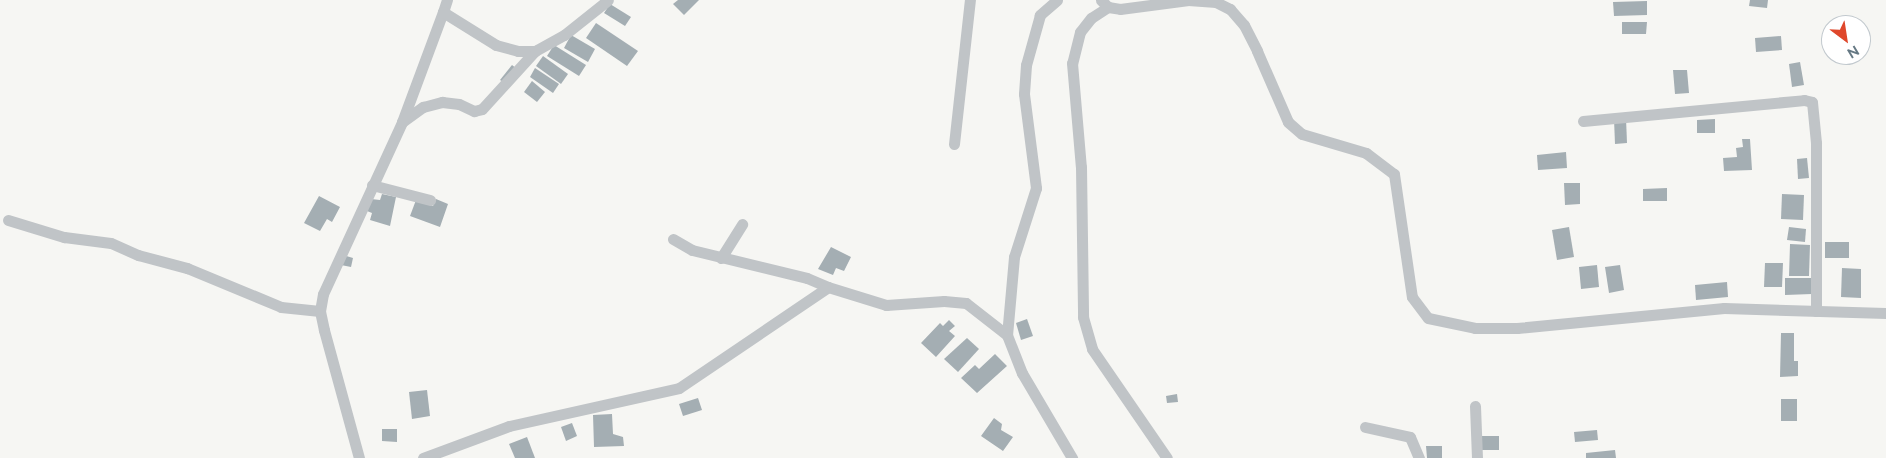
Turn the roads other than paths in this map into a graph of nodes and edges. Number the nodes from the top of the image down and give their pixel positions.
1 (447, 0) edge
2 (608, 0) edge
3 (970, 0) edge
4 (1057, 0) edge
5 (1105, 4) edge
6 (443, 12) junction
7 (535, 51) junction
8 (1583, 121) dead end
9 (402, 122) junction
10 (954, 144) dead end
11 (372, 185) junction
12 (430, 200) dead end
13 (8, 220) dead end
14 (742, 224) dead end
15 (673, 239) dead end
16 (721, 258) junction
17 (828, 287) junction
18 (320, 311) junction
19 (1816, 311) junction
20 (1886, 313) edge
21 (1007, 334) junction
22 (1475, 406) dead end
23 (1364, 427) dead end
24 (359, 458) edge
25 (423, 458) edge
26 (1072, 458) edge
27 (1167, 458) edge
28 (1419, 458) edge
29 (1477, 458) edge

1 - 6 street
2 - 7 street
3 - 10 street
4 - 21 street
5 - 19 street
5 - 27 street
6 - 7 street
6 - 9 street
7 - 9 street
8 - 19 street
9 - 11 street
11 - 12 street
11 - 18 street
13 - 18 street
14 - 16 street
15 - 16 street
16 - 17 street
17 - 21 street
17 - 25 street
18 - 24 street
19 - 20 street
21 - 26 street
22 - 29 street
23 - 28 street

